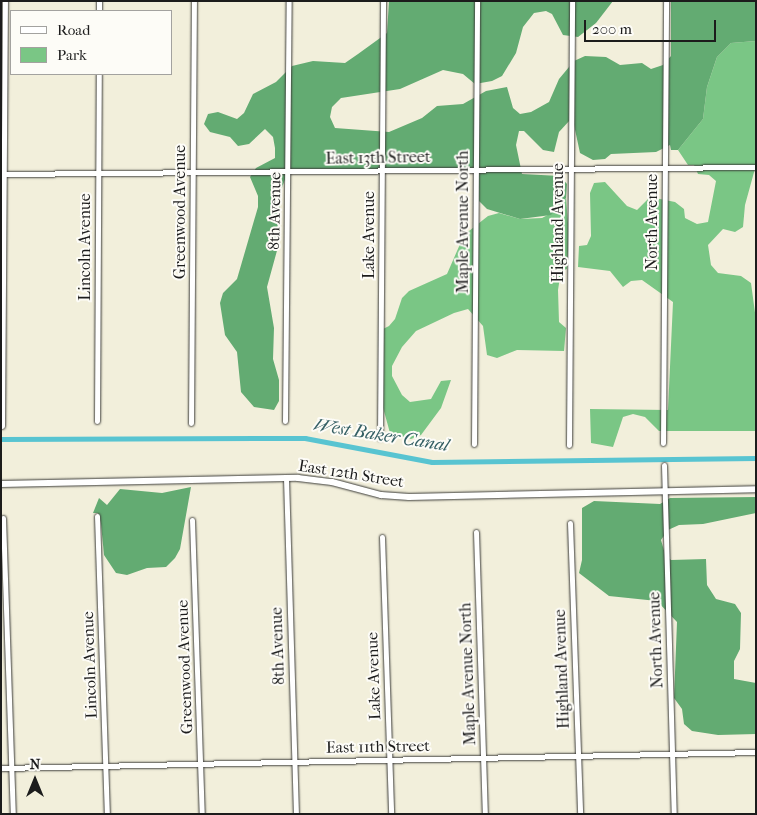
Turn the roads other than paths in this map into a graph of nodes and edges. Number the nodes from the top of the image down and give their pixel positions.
1 (5, 1) edge
2 (194, 1) edge
3 (288, 1) edge
4 (383, 1) edge
5 (477, 1) edge
6 (572, 1) edge
7 (666, 1) edge
8 (99, 75) edge
9 (756, 167) edge
10 (571, 169) junction
11 (665, 169) junction
12 (476, 170) junction
13 (382, 171) junction
14 (288, 172) junction
15 (193, 173) junction
16 (3, 174) edge
17 (98, 174) junction
18 (97, 421) dead end
19 (285, 421) dead end
20 (191, 423) dead end
21 (2, 426) edge
22 (380, 438) dead end
23 (663, 442) dead end
24 (474, 444) dead end
25 (569, 445) dead end
26 (664, 465) dead end
27 (286, 478) junction
28 (1, 484) edge
29 (756, 490) edge
30 (663, 491) junction
31 (97, 516) dead end
32 (3, 518) dead end
33 (192, 520) dead end
34 (570, 523) dead end
35 (476, 532) dead end
36 (382, 537) dead end
37 (756, 752) edge
38 (672, 753) junction
39 (578, 756) junction
40 (484, 757) junction
41 (389, 759) junction
42 (295, 761) junction
43 (200, 763) junction
44 (106, 765) junction
45 (1, 768) edge
46 (12, 768) junction
47 (13, 814) edge
48 (107, 814) edge
49 (202, 814) edge
50 (296, 814) edge
51 (391, 814) edge
52 (485, 814) edge
53 (580, 814) edge
54 (674, 814) edge

1 - 16 street
2 - 15 street, Greenwood Avenue
3 - 14 street, 8th Avenue
4 - 13 street, Lake Avenue
5 - 12 street, Maple Avenue North
6 - 10 street, Highland Avenue
7 - 11 street, North Avenue
8 - 17 street, Lincoln Avenue
9 - 11 street, East 13th Street
10 - 11 street, East 13th Street
10 - 12 street, East 13th Street
10 - 25 street, Highland Avenue
11 - 23 street, North Avenue
12 - 13 street, East 13th Street
12 - 24 street, Maple Avenue North
13 - 14 street, East 13th Street
13 - 22 street, Lake Avenue
14 - 15 street, East 13th Street
14 - 19 street, 8th Avenue
15 - 17 street, East 13th Street
15 - 20 street, Greenwood Avenue
16 - 17 street, East 13th Street
16 - 21 street
17 - 18 street, Lincoln Avenue
26 - 30 street, North Avenue
27 - 28 street, East 12th Street
27 - 30 street, East 12th Street
27 - 42 street, 8th Avenue
29 - 30 street, East 12th Street
30 - 38 street, North Avenue
31 - 44 street, Lincoln Avenue
32 - 46 street
33 - 43 street, Greenwood Avenue
34 - 39 street, Highland Avenue
35 - 40 street, Maple Avenue North
36 - 41 street, Lake Avenue
37 - 38 street, East 11th Street
38 - 39 street, East 11th Street
38 - 54 street, North Avenue
39 - 40 street, East 11th Street
39 - 53 street, Highland Avenue
40 - 41 street, East 11th Street
40 - 52 street, Maple Avenue North
41 - 42 street, East 11th Street
41 - 51 street, Lake Avenue
42 - 43 street, East 11th Street
42 - 50 street, 8th Avenue
43 - 44 street, East 11th Street
43 - 49 street, Greenwood Avenue
44 - 46 street, East 11th Street
44 - 48 street, Lincoln Avenue
45 - 46 street, East 11th Street
46 - 47 street

